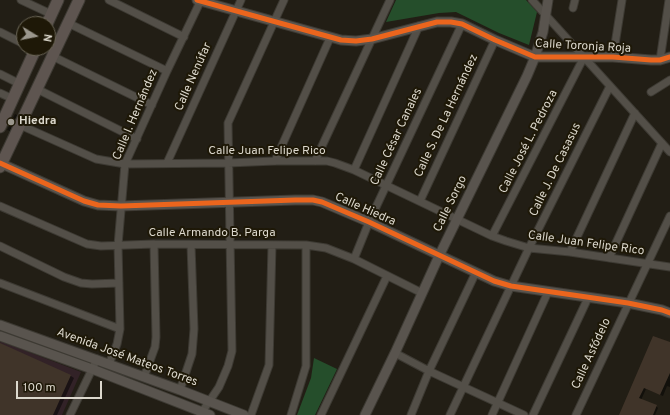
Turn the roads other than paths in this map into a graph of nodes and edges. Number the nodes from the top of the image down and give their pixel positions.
1 (21, 0) edge
2 (58, 0) edge
3 (79, 0) edge
4 (109, 0) edge
5 (241, 0) edge
6 (284, 0) edge
7 (390, 0) edge
8 (532, 0) edge
9 (548, 0) edge
10 (575, 0) edge
11 (622, 0) edge
12 (669, 0) edge
13 (200, 1) edge
14 (573, 8) dead end
15 (236, 11) junction
16 (546, 15) junction
17 (45, 16) edge
18 (50, 16) edge
19 (274, 21) junction
20 (68, 23) junction
21 (462, 24) junction
22 (419, 26) junction
23 (0, 32) edge
24 (184, 37) junction
25 (330, 38) junction
26 (372, 39) junction
27 (16, 40) edge
28 (495, 40) junction
29 (56, 48) edge
30 (31, 56) edge
31 (52, 56) joint
32 (670, 56) edge
33 (535, 57) junction
34 (584, 57) junction
35 (613, 58) junction
36 (660, 60) junction
37 (167, 71) junction
38 (0, 74) edge
39 (670, 80) edge
40 (20, 84) junction
41 (610, 86) junction
42 (37, 89) junction
43 (651, 92) dead end
44 (0, 93) edge
45 (13, 99) junction
46 (152, 105) junction
47 (635, 113) junction
48 (20, 125) junction
49 (0, 127) edge
50 (137, 139) junction
51 (662, 143) junction
52 (670, 152) edge
53 (275, 161) junction
54 (315, 161) junction
55 (167, 163) junction
56 (228, 163) junction
57 (0, 164) edge
58 (125, 164) junction
59 (354, 170) junction
60 (386, 185) junction
61 (420, 201) junction
62 (229, 202) junction
63 (0, 206) edge
64 (122, 206) junction
65 (670, 216) edge
66 (457, 219) junction
67 (369, 222) junction
68 (492, 236) junction
69 (154, 244) junction
70 (118, 245) junction
71 (191, 245) junction
72 (230, 245) junction
73 (272, 245) junction
74 (306, 245) junction
75 (0, 246) edge
76 (529, 248) junction
77 (570, 252) junction
78 (439, 256) junction
79 (609, 258) junction
80 (354, 259) junction
81 (647, 263) junction
82 (670, 267) edge
83 (476, 272) junction
84 (387, 276) junction
85 (0, 283) edge
86 (119, 283) junction
87 (512, 286) junction
88 (548, 292) junction
89 (422, 293) junction
90 (588, 298) junction
91 (628, 303) junction
92 (670, 313) edge
93 (0, 325) edge
94 (120, 329) junction
95 (0, 336) edge
96 (395, 353) junction
97 (97, 360) junction
98 (109, 364) junction
99 (92, 369) junction
100 (429, 371) junction
101 (144, 377) junction
102 (463, 386) junction
103 (180, 390) junction
104 (210, 402) junction
105 (497, 403) junction
106 (204, 414) edge
107 (70, 415) edge
108 (244, 415) edge
109 (251, 415) edge
110 (291, 415) edge
111 (321, 415) edge
112 (365, 415) edge
113 (411, 415) edge
114 (450, 415) edge
115 (492, 415) edge
116 (524, 415) edge
117 (534, 415) edge
118 (576, 415) edge

1 - 17 street
2 - 18 main road
3 - 20 main road
4 - 24 street
5 - 15 street, Calle Nenúfar
6 - 19 street
7 - 26 street
8 - 16 street
9 - 16 street, Calle Sorgo
10 - 14 street
11 - 35 street
12 - 36 street
13 - 15 street, Calle Toronja Roja
13 - 24 street, Calle I. Hernández
15 - 19 street, Calle Toronja Roja
15 - 55 street, Calle Nenúfar
16 - 33 street, Calle Sorgo
16 - 34 street
19 - 25 street, Calle Toronja Roja
19 - 56 street
20 - 29 main road
20 - 37 street
21 - 22 street, Calle Toronja Roja
21 - 28 street, Calle Toronja Roja
21 - 60 street, Calle César Canales
22 - 26 street, Calle Toronja Roja
22 - 59 street
23 - 27 street
24 - 37 street, Calle I. Hernández
25 - 26 street, Calle Toronja Roja
25 - 53 street
26 - 54 street
28 - 33 street, Calle Toronja Roja
28 - 61 street, Calle S. De La Hernández
30 - 40 main road
31 - 42 main road
31 - 46 street
32 - 36 street, Calle Toronja Roja
33 - 34 street, Calle Toronja Roja
33 - 66 street, Calle Sorgo
34 - 35 street, Calle Toronja Roja
34 - 41 street
34 - 68 street, Calle José L. Pedroza
35 - 36 street, Calle Toronja Roja
37 - 46 street, Calle I. Hernández
38 - 40 street
39 - 43 street
40 - 45 main road
41 - 47 street
41 - 76 street, Calle J. De Casasus
42 - 48 main road
42 - 50 street
44 - 45 street
45 - 49 main road
46 - 50 street, Calle I. Hernández
47 - 51 street
47 - 77 street
48 - 57 main road
48 - 58 street, Calle Juan Felipe Rico
50 - 58 street, Calle I. Hernández
51 - 52 street
51 - 79 street
53 - 54 street, Calle Juan Felipe Rico
53 - 56 street, Calle Juan Felipe Rico
54 - 59 street, Calle Juan Felipe Rico
55 - 56 street, Calle Juan Felipe Rico
55 - 58 street, Calle Juan Felipe Rico
56 - 62 street
57 - 64 street, Calle Hiedra
58 - 64 street, Calle I. Hernández
59 - 60 street, Calle Juan Felipe Rico
60 - 61 street, Calle Juan Felipe Rico
60 - 67 street, Calle César Canales
61 - 66 street, Calle Juan Felipe Rico
62 - 64 street, Calle Hiedra
62 - 67 street, Calle Hiedra
62 - 72 street
63 - 70 street, Calle Armando B. Parga
64 - 70 street, Calle I. Hernández
65 - 81 street, Calle Asfódelo
66 - 68 street, Calle Juan Felipe Rico
66 - 78 street, Calle Sorgo
67 - 78 street, Calle Hiedra
67 - 80 street, Calle César Canales
68 - 76 street, Calle Juan Felipe Rico
69 - 70 street, Calle Armando B. Parga
69 - 71 street, Calle Armando B. Parga
69 - 101 street
70 - 86 street, Calle I. Hernández
71 - 72 street, Calle Armando B. Parga
71 - 103 street
72 - 73 street, Calle Armando B. Parga
72 - 104 street
73 - 74 street, Calle Armando B. Parga
73 - 109 street
74 - 80 street, Calle Armando B. Parga
74 - 110 street
75 - 86 street
76 - 77 street, Calle Juan Felipe Rico
76 - 87 street, Calle J. De Casasus
77 - 79 street, Calle Juan Felipe Rico
78 - 83 street, Calle Hiedra
78 - 89 street, Calle Sorgo
79 - 81 street, Calle Juan Felipe Rico
80 - 84 street, Calle Armando B. Parga
81 - 82 street, Calle Juan Felipe Rico
81 - 91 street, Calle Asfódelo
83 - 87 street, Calle Hiedra
83 - 100 street
84 - 89 street, Calle Armando B. Parga
84 - 111 street
85 - 94 street
86 - 94 street, Calle I. Hernández
87 - 88 street, Calle Hiedra
87 - 102 street, Calle J. De Casasus
88 - 90 street, Calle Hiedra
88 - 105 street
89 - 96 street, Calle Sorgo
90 - 91 street, Calle Hiedra
90 - 117 street
91 - 92 street, Calle Hiedra
91 - 118 street, Calle Asfódelo
93 - 97 street, Avenida José Mateos Torres
94 - 98 street, Calle I. Hernández
95 - 99 street, Avenida José Mateos Torres
96 - 100 street
96 - 112 street, Calle Sorgo
97 - 98 street, Avenida José Mateos Torres
97 - 99 street
98 - 101 street, Avenida José Mateos Torres
99 - 106 street, Avenida José Mateos Torres
99 - 107 street
100 - 102 street
100 - 113 street
101 - 103 street, Avenida José Mateos Torres
102 - 105 street
102 - 114 street, Calle J. De Casasus
103 - 104 street, Avenida José Mateos Torres
104 - 106 street
104 - 108 street, Avenida José Mateos Torres
105 - 115 street
105 - 116 street

